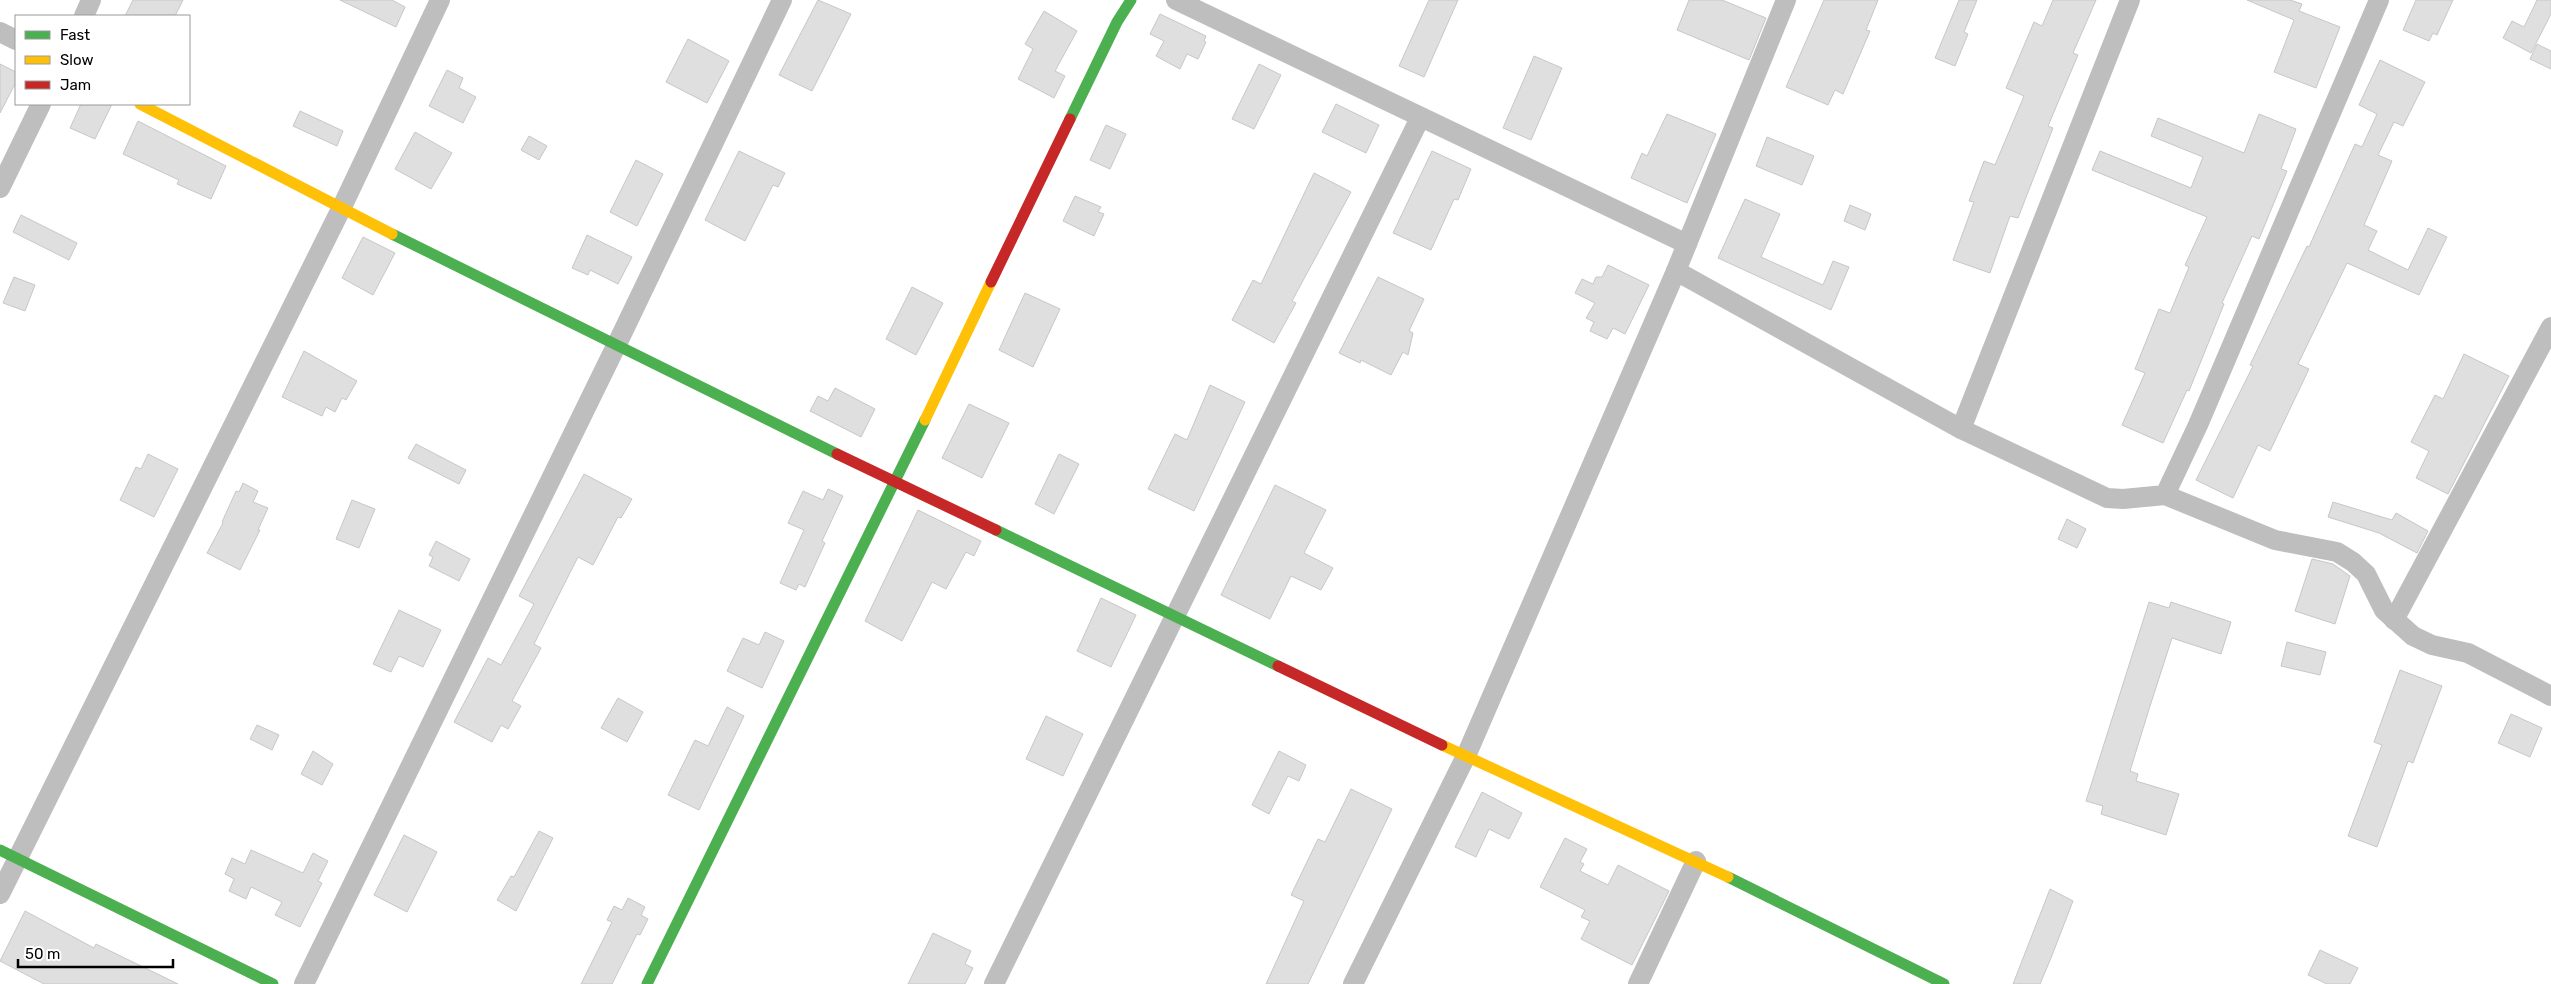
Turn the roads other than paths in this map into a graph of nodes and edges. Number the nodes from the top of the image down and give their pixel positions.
1 (91, 0) edge
2 (440, 0) edge
3 (782, 0) edge
4 (1132, 0) edge
5 (1176, 0) edge
6 (1786, 0) edge
7 (2130, 0) edge
8 (2379, 0) edge
9 (1212, 7) edge
10 (84, 15) edge
11 (0, 32) edge
12 (15, 40) edge
13 (41, 105) edge
14 (142, 105) edge
15 (1420, 118) junction
16 (0, 188) edge
17 (341, 209) junction
18 (1687, 244) junction
19 (1676, 271) junction
20 (2551, 327) edge
21 (618, 344) junction
22 (1961, 429) junction
23 (895, 482) junction
24 (2165, 496) junction
25 (1177, 617) junction
26 (2394, 620) junction
27 (2551, 696) edge
28 (1466, 756) junction
29 (9, 854) edge
30 (1696, 861) junction
31 (0, 894) edge
32 (1936, 982) edge
33 (274, 984) edge
34 (304, 984) edge
35 (647, 984) edge
36 (994, 984) edge
37 (1353, 984) edge
38 (1638, 984) edge

1 - 10 street
2 - 17 street
3 - 21 street
4 - 23 street
5 - 9 street
6 - 18 street
7 - 22 street
8 - 24 street
9 - 15 street
11 - 12 street
13 - 16 street
14 - 17 street
15 - 18 street
15 - 25 street
17 - 21 street
17 - 29 street
18 - 19 street
19 - 22 street
19 - 28 street
20 - 26 street
21 - 23 street
21 - 34 street
22 - 24 street
23 - 25 street
23 - 35 street
24 - 26 street
25 - 28 street
25 - 36 street
26 - 27 street
28 - 30 street
28 - 37 street
29 - 31 street
29 - 33 street
30 - 32 street
30 - 38 street

